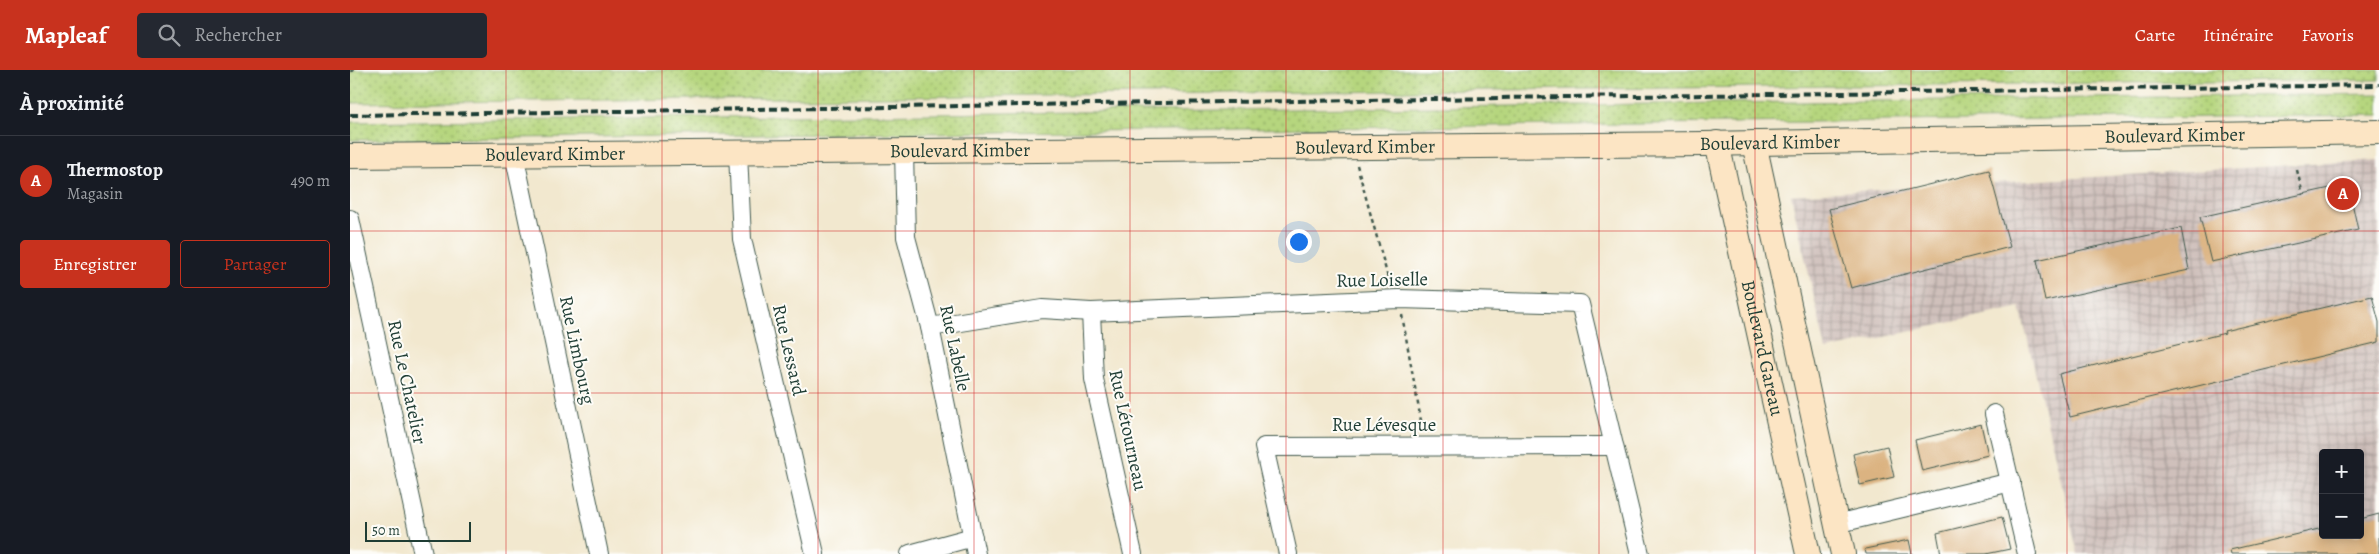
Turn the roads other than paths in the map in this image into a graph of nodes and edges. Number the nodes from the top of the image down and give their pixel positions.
1 (2379, 132) edge
2 (1717, 143) junction
3 (1754, 143) junction
4 (904, 151) junction
5 (738, 153) junction
6 (514, 154) junction
7 (350, 156) edge
8 (350, 219) edge
9 (1090, 312) junction
10 (930, 327) junction
11 (1994, 414) dead end
12 (1614, 446) junction
13 (2010, 482) junction
14 (1836, 524) junction
15 (974, 546) edge
16 (423, 554) edge
17 (599, 554) edge
18 (815, 554) edge
19 (910, 554) edge
20 (1133, 554) edge
21 (1288, 554) edge
22 (1640, 554) edge
23 (1808, 554) edge
24 (1843, 554) edge
25 (2027, 554) edge

1 - 3 street, Boulevard Kimber
2 - 3 street, Boulevard Kimber
2 - 4 street, Boulevard Kimber
2 - 23 street, Boulevard Gareau
3 - 14 street, Boulevard Gareau
4 - 5 street, Boulevard Kimber
4 - 10 street, Rue Labelle
5 - 6 street, Boulevard Kimber
5 - 18 street, Rue Lessard
6 - 7 street, Boulevard Kimber
6 - 17 street, Rue Limbourg
8 - 16 street, Rue Le Chatelier
9 - 10 street, Rue Loiselle
9 - 12 street, Rue Loiselle
9 - 20 street, Rue Létourneau
10 - 15 street, Rue Labelle
11 - 13 street
12 - 21 street, Rue Lévesque
12 - 22 street, Rue Loiselle
13 - 14 street
13 - 25 street
14 - 24 street, Boulevard Gareau
15 - 19 street

